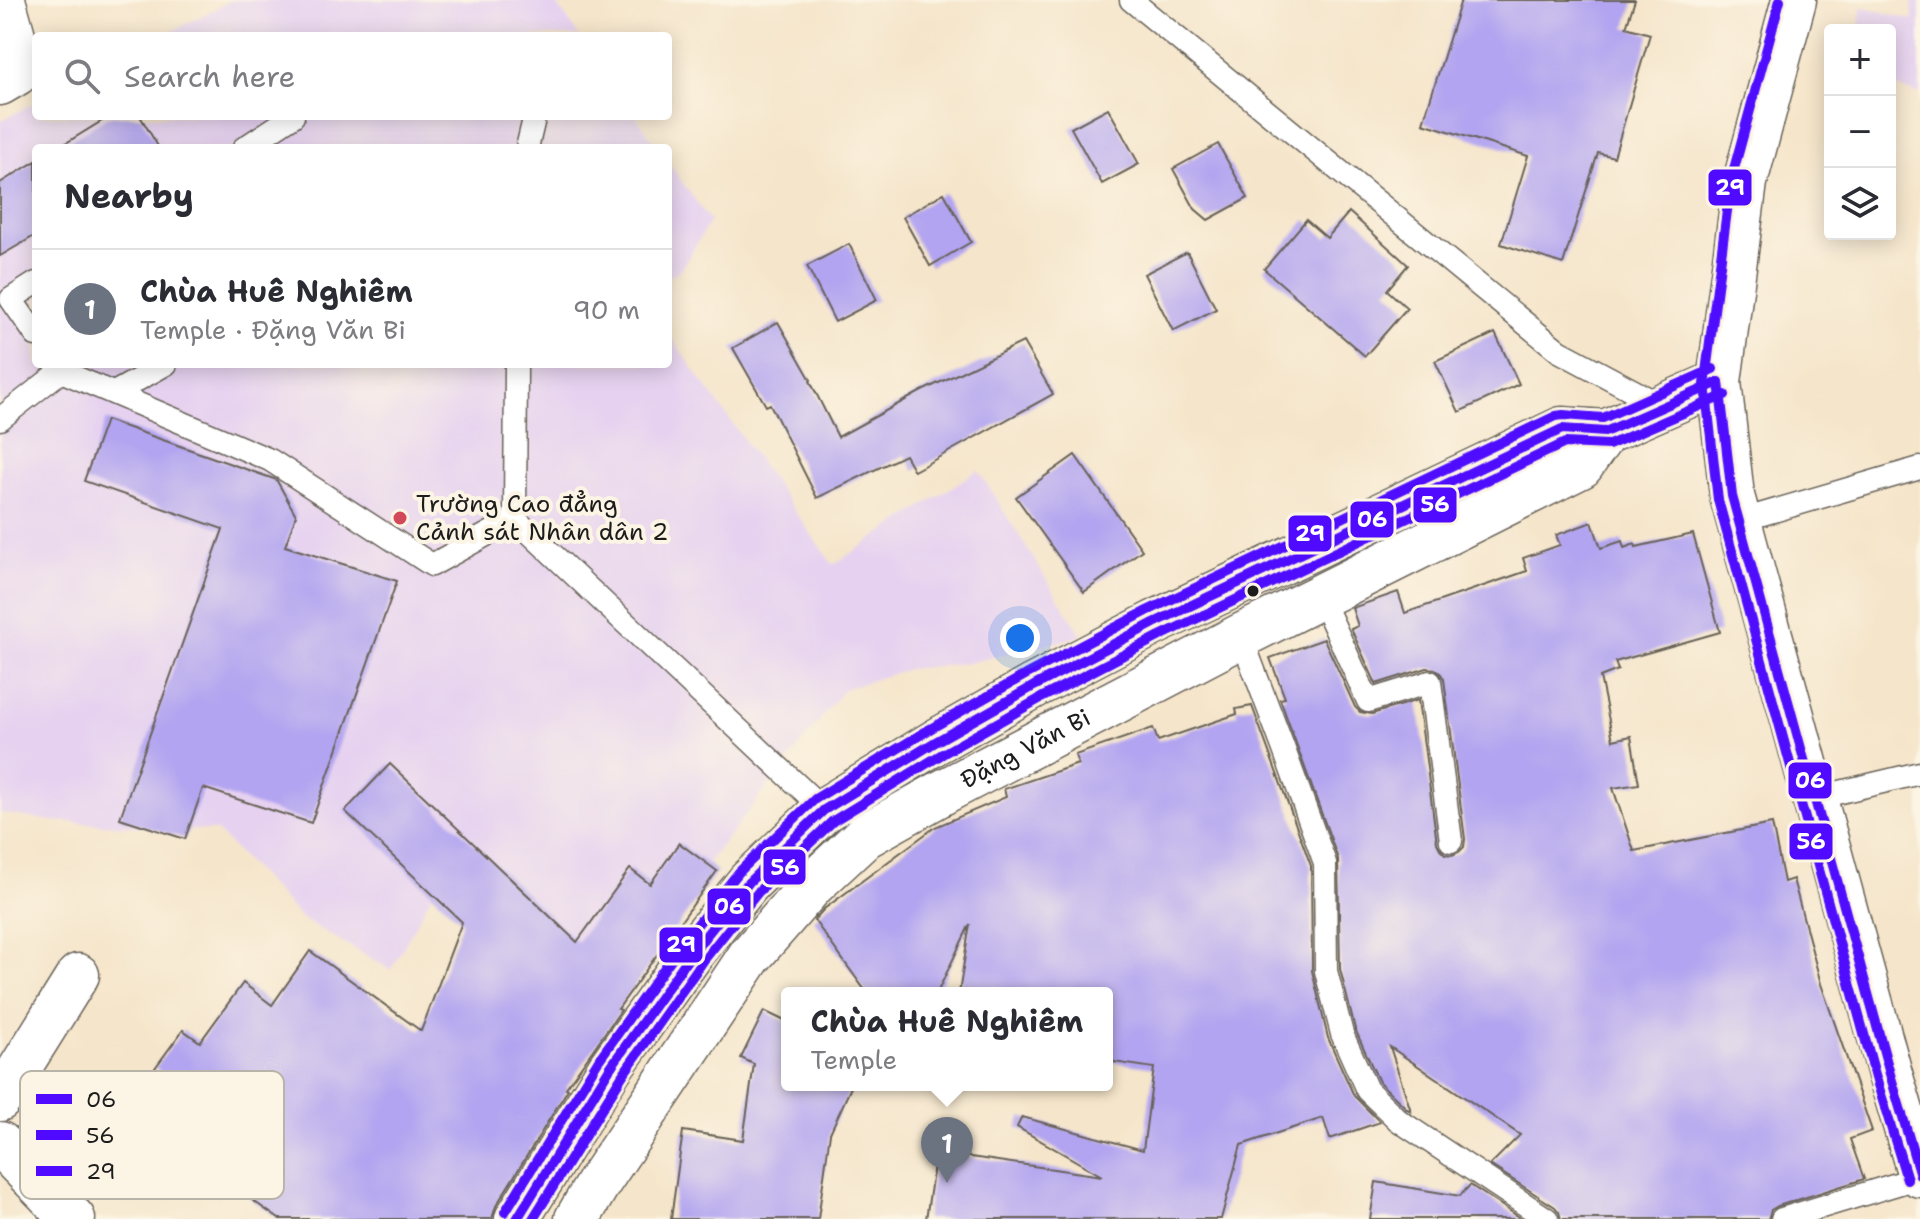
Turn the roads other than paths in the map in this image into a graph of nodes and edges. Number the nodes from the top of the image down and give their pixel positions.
1 (4, 0) edge
2 (1131, 0) edge
3 (1794, 0) edge
4 (0, 84) edge
5 (287, 120) edge
6 (534, 120) edge
7 (250, 144) edge
8 (528, 144) edge
9 (32, 286) edge
10 (32, 329) edge
11 (58, 368) edge
12 (61, 368) edge
13 (159, 368) edge
14 (516, 368) edge
15 (1719, 382) junction
16 (114, 393) junction
17 (1663, 407) junction
18 (0, 419) edge
19 (1605, 432) junction
20 (1920, 468) edge
21 (515, 519) junction
22 (1739, 521) junction
23 (1321, 597) junction
24 (1241, 636) junction
25 (1920, 773) edge
26 (1815, 798) junction
27 (824, 810) junction
28 (1451, 841) dead end
29 (78, 975) dead end
30 (1905, 1072) edge
31 (0, 1100) edge
32 (0, 1144) edge
33 (20, 1165) edge
34 (1920, 1176) edge
35 (54, 1199) edge
36 (73, 1219) edge
37 (517, 1219) edge
38 (577, 1219) edge
39 (1547, 1219) edge
40 (1782, 1219) edge

1 - 4 street
2 - 17 lane
3 - 15 main road
5 - 7 lane
6 - 8 lane
9 - 10 lane
11 - 18 lane
12 - 16 lane
13 - 16 lane
14 - 21 lane
15 - 17 main road, Đặng Văn Bi
15 - 22 main road
16 - 21 lane
17 - 19 main road, Đặng Văn Bi
19 - 23 main road, Đặng Văn Bi
19 - 27 main road, Đặng Văn Bi
20 - 22 lane
21 - 27 lane
22 - 26 main road
23 - 24 main road, Đặng Văn Bi
23 - 28 lane
24 - 38 main road, Đặng Văn Bi
24 - 39 lane
25 - 26 lane
26 - 30 main road
27 - 37 main road, Đặng Văn Bi
29 - 31 street
30 - 34 main road
32 - 33 main road
34 - 40 lane
35 - 36 main road

